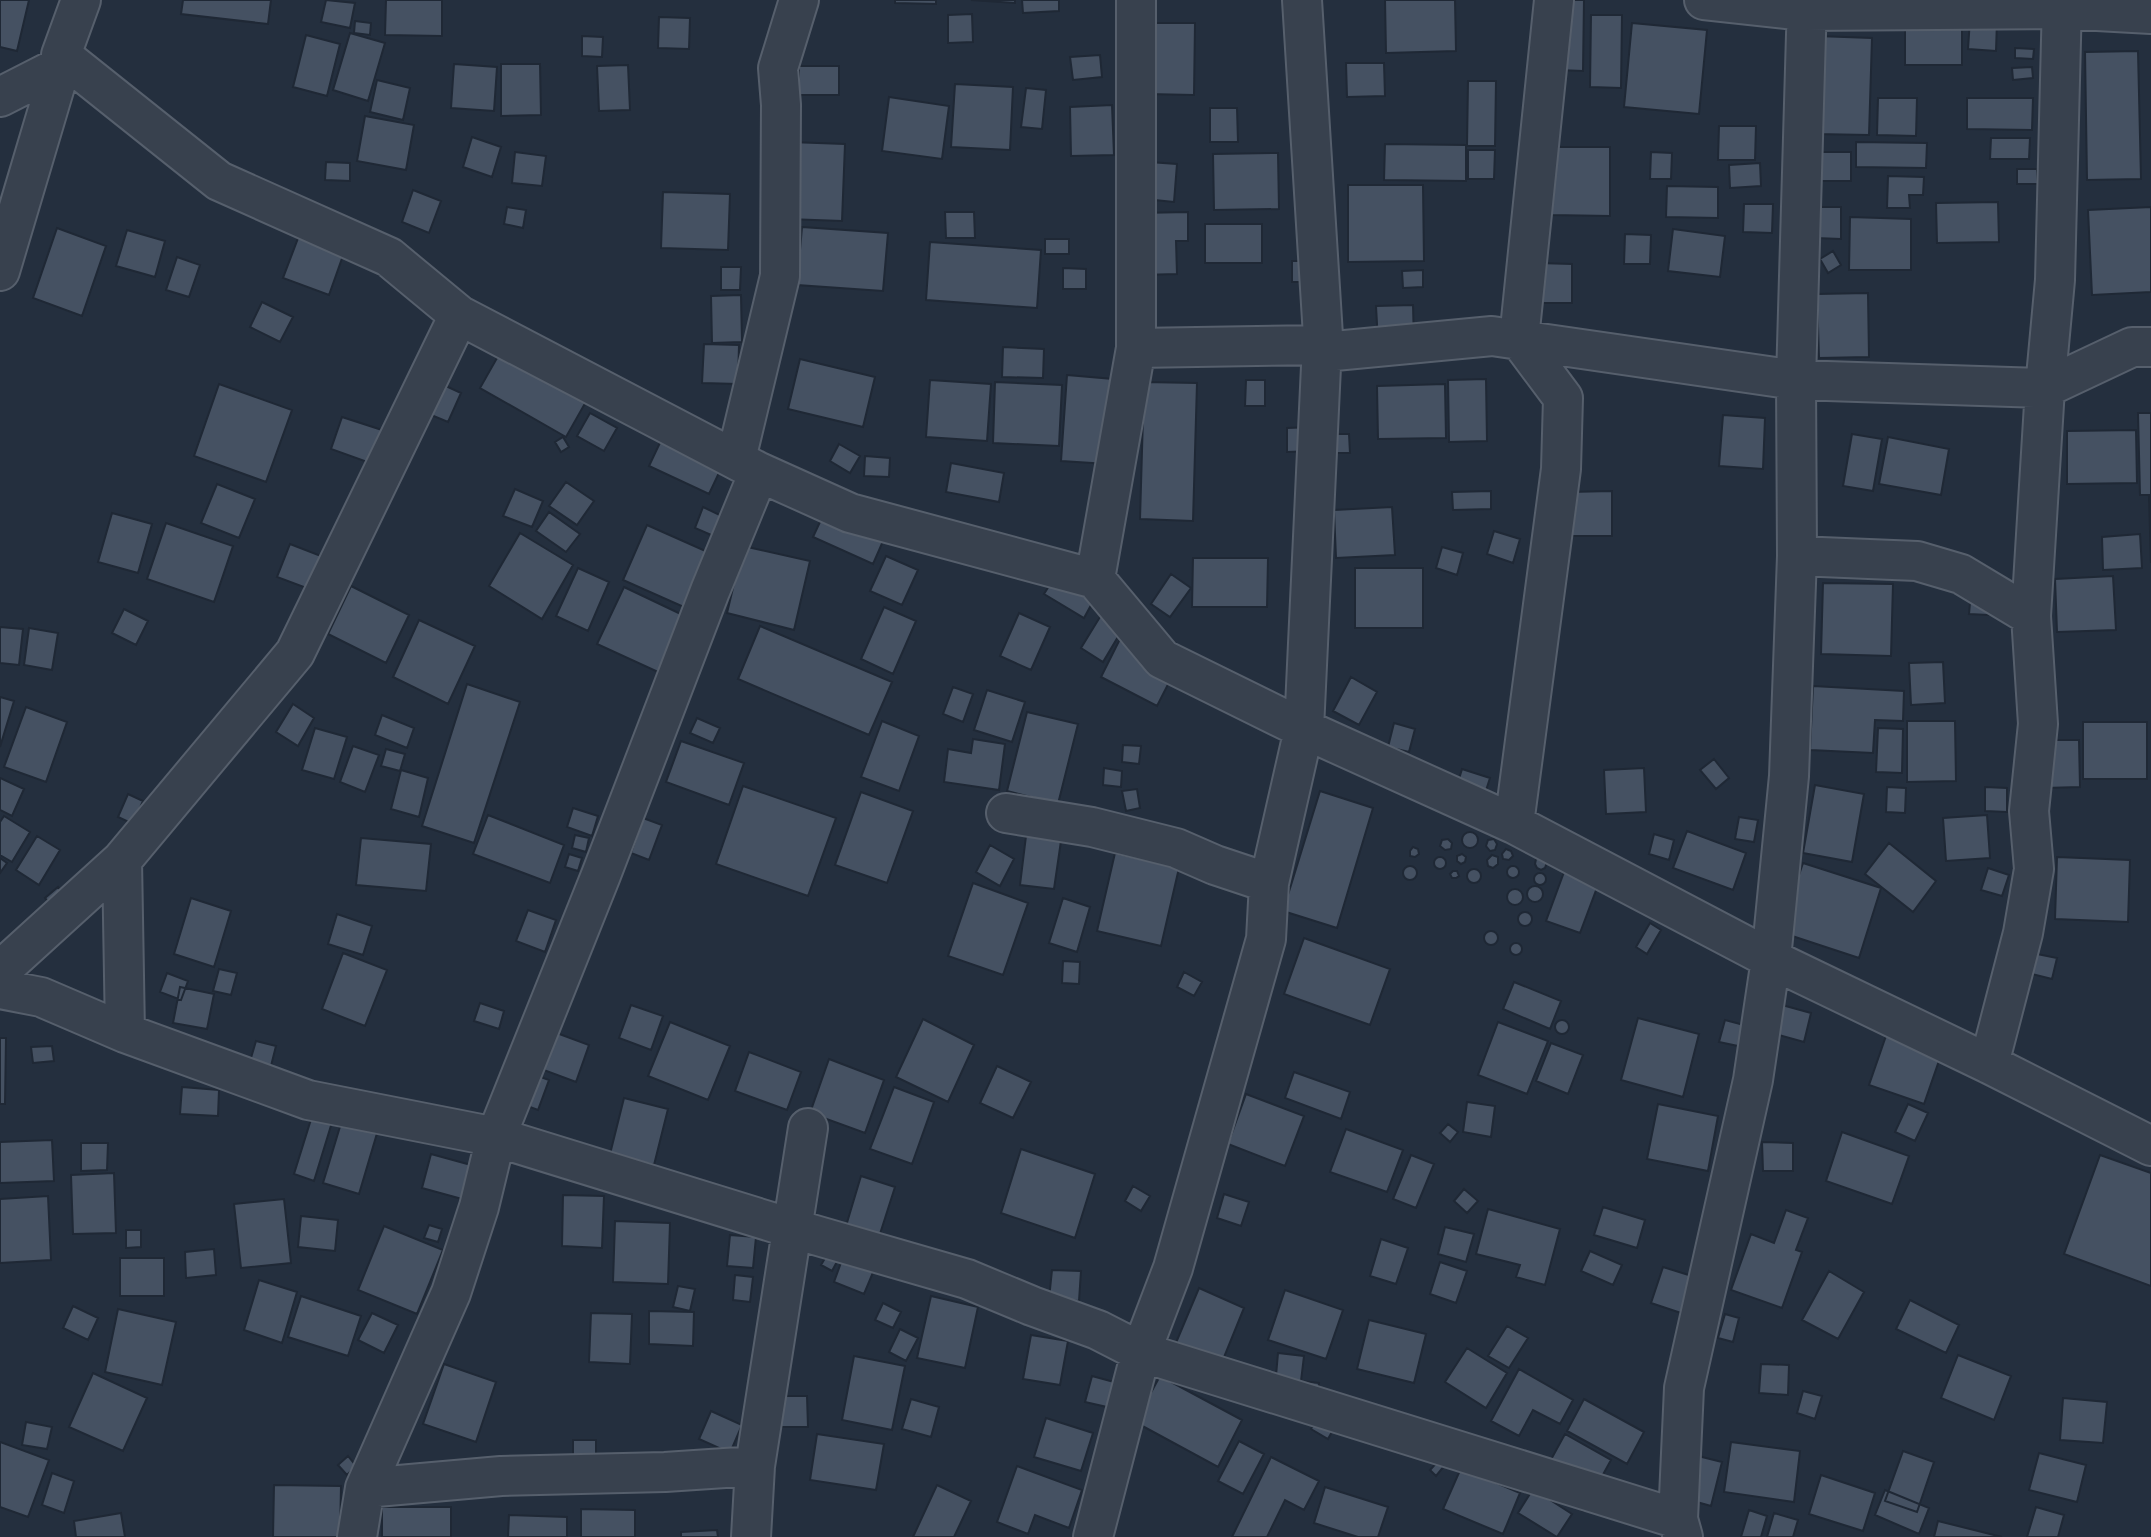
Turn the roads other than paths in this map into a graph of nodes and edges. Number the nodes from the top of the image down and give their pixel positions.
1 (80, 0) edge
2 (799, 0) edge
3 (1136, 0) edge
4 (1302, 0) edge
5 (1554, 0) edge
6 (1704, 0) edge
7 (2062, 4) edge
8 (1806, 5) edge
9 (2151, 14) edge
10 (61, 61) junction
11 (0, 97) edge
12 (0, 271) edge
13 (459, 315) junction
14 (1519, 339) junction
15 (2151, 347) edge
16 (1136, 348) junction
17 (1323, 348) junction
18 (1796, 380) junction
19 (2045, 388) junction
20 (748, 465) junction
21 (1797, 556) junction
22 (1095, 579) junction
23 (2031, 616) junction
24 (1304, 729) junction
25 (1006, 813) dead end
26 (1514, 824) junction
27 (122, 860) junction
28 (1269, 883) junction
29 (1771, 959) junction
30 (0, 971) edge
31 (0, 989) edge
32 (41, 997) junction
33 (0, 1003) edge
34 (125, 1033) junction
35 (1989, 1064) junction
36 (808, 1128) dead end
37 (496, 1137) junction
38 (2151, 1146) edge
39 (794, 1229) junction
40 (1141, 1352) junction
41 (754, 1466) junction
42 (365, 1488) junction
43 (1681, 1528) edge
44 (357, 1537) edge
45 (751, 1537) edge
46 (1093, 1537) edge

1 - 10 street
2 - 20 street
3 - 16 street
4 - 17 street
5 - 14 street
6 - 8 street
7 - 8 street
7 - 9 street
7 - 19 street
8 - 18 street
10 - 11 street
10 - 12 street
10 - 13 street
13 - 20 street
13 - 27 street
14 - 17 street
14 - 18 street
14 - 26 street
15 - 19 street
16 - 17 street
16 - 22 street
17 - 24 street
18 - 19 street
18 - 21 street
19 - 23 street
20 - 22 street
20 - 37 street
21 - 23 street
21 - 29 street
22 - 24 street
23 - 35 street
24 - 26 street
24 - 28 street
25 - 28 street
26 - 29 street
27 - 30 street
27 - 34 street
28 - 40 street
29 - 35 street
29 - 43 street
31 - 32 street
32 - 33 street
32 - 34 street
34 - 37 street
35 - 38 street
36 - 39 street
37 - 39 street
37 - 42 street
39 - 40 street
39 - 41 street
40 - 43 street
40 - 46 street
41 - 42 street
41 - 45 street
42 - 44 street

